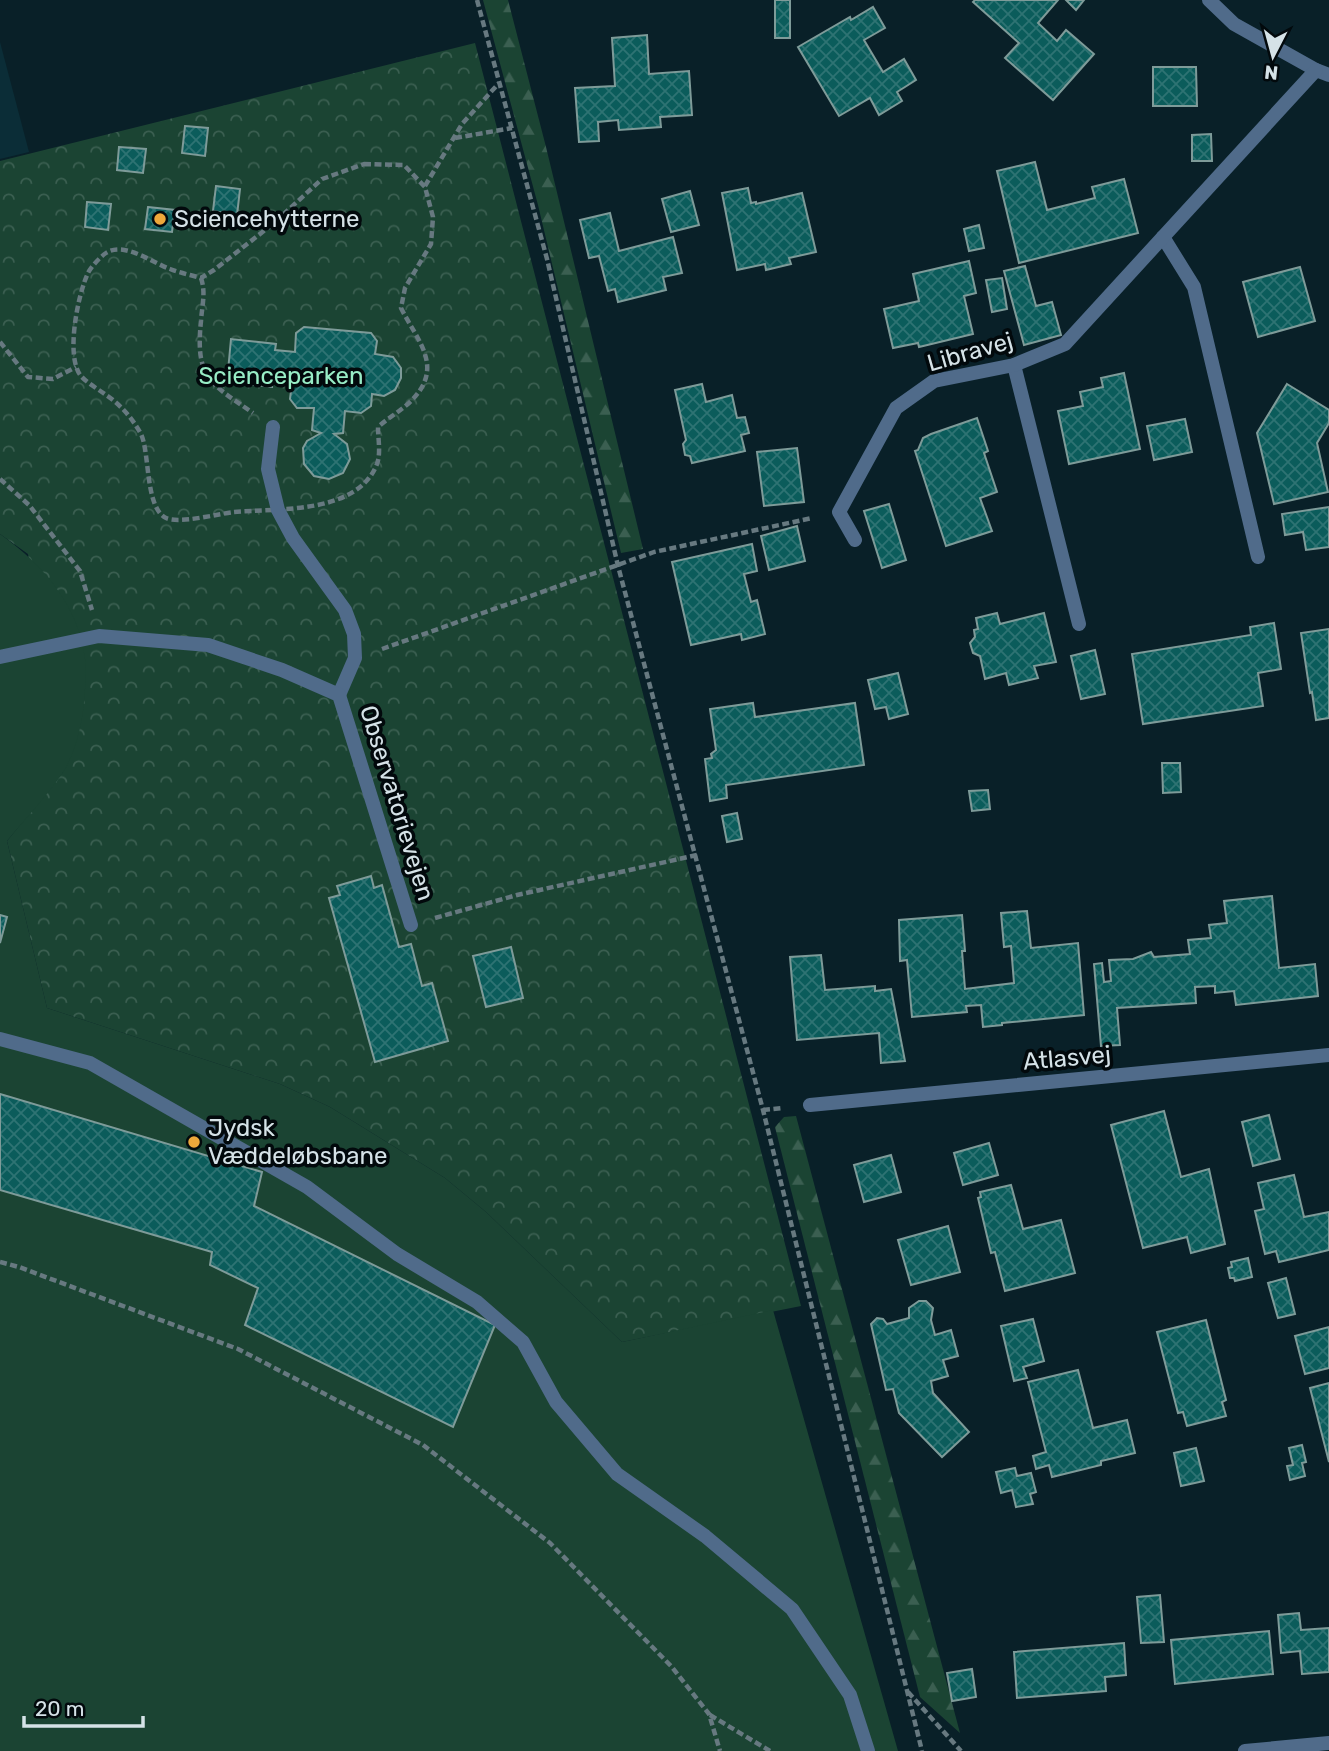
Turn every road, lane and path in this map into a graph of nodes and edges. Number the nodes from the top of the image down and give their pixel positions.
1 (477, 0) edge
2 (1209, 0) edge
3 (1322, 73) edge
4 (499, 82) junction
5 (512, 128) junction
6 (454, 138) junction
7 (425, 187) junction
8 (1163, 236) junction
9 (201, 278) junction
10 (0, 342) edge
11 (1014, 365) junction
12 (76, 367) junction
13 (225, 393) dead end
14 (273, 427) dead end
15 (0, 479) edge
16 (278, 510) junction
17 (839, 512) junction
18 (855, 540) dead end
19 (1258, 557) dead end
20 (618, 566) junction
21 (1080, 624) dead end
22 (100, 636) junction
23 (0, 657) edge
24 (355, 658) junction
25 (339, 695) junction
26 (696, 856) junction
27 (411, 925) joint
28 (0, 1039) edge
29 (1329, 1055) edge
30 (810, 1105) dead end
31 (0, 1262) edge
32 (907, 1690) junction
33 (709, 1714) junction
34 (1329, 1743) edge
35 (720, 1751) edge
36 (769, 1751) edge
37 (867, 1751) edge
38 (922, 1751) edge
39 (961, 1751) edge
40 (1245, 1751) edge

1 - 4 path
2 - 3 street
3 - 8 street, Libravej
4 - 5 path
4 - 6 path
5 - 6 path
5 - 20 path
6 - 7 path
7 - 9 path
7 - 16 path
8 - 11 street, Libravej
8 - 19 street
9 - 12 path
9 - 13 path
10 - 12 path
11 - 17 street, Libravej
11 - 21 street
12 - 16 path
14 - 16 street
15 - 22 path
16 - 24 street
17 - 18 street
17 - 20 path
20 - 24 path
20 - 26 path
22 - 23 street, Observatorievejen
22 - 25 street, Observatorievejen
24 - 25 street, Observatorievejen
25 - 27 street, Observatorievejen
26 - 27 path
26 - 32 path
28 - 37 street
29 - 30 street, Atlasvej
31 - 33 path
32 - 38 path
32 - 39 path
33 - 35 path
33 - 36 path
34 - 40 street

